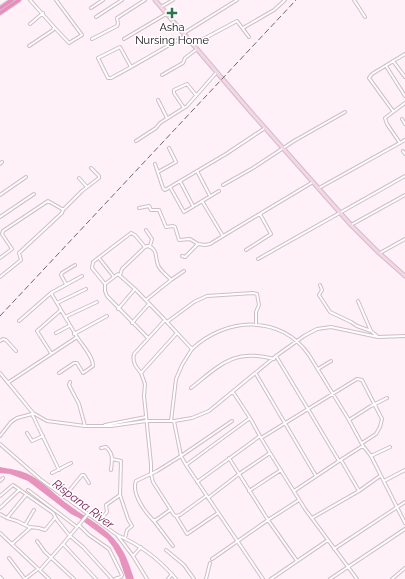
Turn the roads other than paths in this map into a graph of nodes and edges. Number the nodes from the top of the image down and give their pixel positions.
1 (12, 0) edge
2 (19, 0) edge
3 (30, 0) edge
4 (56, 0) edge
5 (103, 0) edge
6 (122, 0) edge
7 (145, 0) edge
8 (155, 0) edge
9 (173, 0) edge
10 (237, 0) edge
11 (285, 0) edge
12 (354, 0) edge
13 (161, 7) junction
14 (0, 8) edge
15 (91, 8) dead end
16 (0, 13) edge
17 (43, 13) junction
18 (166, 14) junction
19 (96, 17) dead end
20 (365, 17) dead end
21 (30, 24) dead end
22 (54, 27) junction
23 (243, 28) junction
24 (184, 35) junction
25 (249, 37) dead end
26 (92, 40) dead end
27 (124, 40) dead end
28 (193, 45) junction
29 (29, 46) dead end
30 (196, 49) junction
31 (405, 54) edge
32 (393, 61) junction
33 (386, 66) junction
34 (131, 67) junction
35 (217, 72) junction
36 (162, 75) dead end
37 (405, 77) edge
38 (196, 95) junction
39 (405, 96) edge
40 (158, 100) dead end
41 (405, 104) edge
42 (184, 108) junction
43 (393, 111) junction
44 (345, 112) dead end
45 (167, 118) junction
46 (402, 119) dead end
47 (405, 124) edge
48 (265, 128) junction
49 (405, 140) edge
50 (136, 141) dead end
51 (400, 144) junction
52 (168, 148) dead end
53 (283, 148) junction
54 (403, 151) dead end
55 (405, 154) edge
56 (156, 164) dead end
57 (91, 168) dead end
58 (197, 171) junction
59 (158, 172) junction
60 (405, 176) edge
61 (26, 177) dead end
62 (79, 178) dead end
63 (180, 181) junction
64 (313, 182) junction
65 (223, 185) dead end
66 (87, 187) junction
67 (170, 187) junction
68 (319, 188) junction
69 (219, 192) dead end
70 (34, 194) dead end
71 (0, 195) edge
72 (405, 195) edge
73 (210, 196) junction
74 (202, 201) junction
75 (193, 206) junction
76 (139, 208) dead end
77 (63, 210) junction
78 (340, 212) junction
79 (260, 213) junction
80 (0, 217) edge
81 (351, 225) junction
82 (146, 230) dead end
83 (223, 236) junction
84 (405, 239) edge
85 (198, 244) junction
86 (150, 246) junction
87 (145, 247) junction
88 (246, 250) dead end
89 (379, 253) junction
90 (182, 256) dead end
91 (0, 258) edge
92 (99, 258) junction
93 (258, 259) dead end
94 (75, 266) dead end
95 (184, 271) dead end
96 (120, 275) junction
97 (82, 276) dead end
98 (405, 276) edge
99 (0, 277) edge
100 (114, 277) junction
101 (171, 280) junction
102 (66, 284) junction
103 (106, 284) junction
104 (320, 285) dead end
105 (86, 289) dead end
106 (135, 289) junction
107 (51, 293) junction
108 (146, 300) junction
109 (358, 301) dead end
110 (97, 302) dead end
111 (57, 303) junction
112 (149, 304) junction
113 (118, 308) junction
114 (61, 310) junction
115 (107, 316) dead end
116 (64, 318) junction
117 (19, 321) dead end
118 (166, 321) junction
119 (132, 323) junction
120 (256, 325) junction
121 (69, 326) junction
122 (371, 331) junction
123 (56, 333) dead end
124 (177, 333) junction
125 (74, 334) junction
126 (405, 336) edge
127 (76, 337) junction
128 (378, 337) junction
129 (148, 338) junction
130 (297, 340) junction
131 (0, 341) edge
132 (192, 349) junction
133 (16, 351) dead end
134 (51, 354) junction
135 (276, 356) junction
136 (274, 359) junction
137 (332, 361) dead end
138 (318, 369) junction
139 (0, 372) edge
140 (59, 373) dead end
141 (140, 373) junction
142 (256, 374) junction
143 (9, 382) junction
144 (70, 382) dead end
145 (191, 388) dead end
146 (233, 392) junction
147 (333, 394) junction
148 (388, 398) dead end
149 (375, 404) junction
150 (308, 409) junction
151 (33, 414) junction
152 (146, 417) junction
153 (250, 418) junction
154 (349, 420) junction
155 (146, 421) junction
156 (171, 421) junction
157 (174, 421) junction
158 (232, 421) dead end
159 (285, 424) junction
160 (104, 425) junction
161 (85, 426) junction
162 (27, 433) dead end
163 (0, 436) edge
164 (43, 436) junction
165 (261, 437) junction
166 (362, 443) junction
167 (0, 444) edge
168 (363, 446) junction
169 (390, 447) dead end
170 (101, 448) dead end
171 (270, 453) junction
172 (181, 456) junction
173 (370, 456) junction
174 (229, 458) junction
175 (112, 459) junction
176 (340, 460) junction
177 (70, 463) dead end
178 (186, 465) junction
179 (59, 470) junction
180 (111, 470) dead end
181 (281, 470) junction
182 (405, 470) edge
183 (52, 473) dead end
184 (150, 474) junction
185 (239, 474) junction
186 (316, 476) junction
187 (380, 476) junction
188 (3, 478) dead end
189 (0, 481) edge
190 (384, 481) junction
191 (197, 482) junction
192 (89, 483) dead end
193 (19, 490) junction
194 (28, 490) dead end
195 (249, 491) junction
196 (294, 491) junction
197 (359, 491) junction
198 (26, 495) junction
199 (120, 495) junction
200 (0, 496) edge
201 (207, 497) junction
202 (64, 498) junction
203 (299, 500) junction
204 (405, 502) edge
205 (397, 507) junction
206 (0, 508) edge
207 (34, 510) dead end
208 (170, 510) junction
209 (218, 513) junction
210 (0, 514) edge
211 (88, 514) junction
212 (176, 516) junction
213 (7, 518) junction
214 (55, 518) junction
215 (312, 518) junction
216 (268, 520) junction
217 (99, 521) junction
218 (154, 521) junction
219 (405, 523) edge
220 (25, 525) junction
221 (78, 526) junction
222 (30, 527) junction
223 (405, 529) edge
224 (0, 533) edge
225 (116, 534) junction
226 (70, 536) junction
227 (125, 538) junction
228 (328, 540) junction
229 (37, 542) dead end
230 (237, 542) junction
231 (12, 544) junction
232 (63, 544) junction
233 (173, 546) dead end
234 (141, 547) junction
235 (334, 549) junction
236 (166, 550) dead end
237 (133, 556) junction
238 (9, 558) dead end
239 (51, 558) junction
240 (212, 559) dead end
241 (297, 561) junction
242 (210, 563) dead end
243 (348, 567) junction
244 (405, 568) edge
245 (39, 569) junction
246 (172, 574) junction
247 (25, 579) edge
248 (49, 579) edge
249 (74, 579) edge
250 (96, 579) edge
251 (113, 579) edge
252 (147, 579) edge
253 (168, 579) edge
254 (176, 579) edge
255 (194, 579) edge
256 (206, 579) edge
257 (263, 579) edge
258 (272, 579) edge
259 (330, 579) edge
260 (357, 579) edge
261 (392, 579) edge

1 - 14 highway
2 - 16 highway
3 - 17 street
4 - 22 street
5 - 15 street
6 - 19 street
7 - 26 street
8 - 13 main road
9 - 13 street
10 - 24 street
11 - 23 street
12 - 20 street
13 - 18 main road
17 - 21 street
17 - 22 street
18 - 24 main road
18 - 27 street
22 - 29 street
23 - 25 street
23 - 28 street
24 - 28 main road
24 - 34 street
28 - 30 main road
30 - 35 main road
30 - 36 street
31 - 32 street
32 - 33 street
32 - 37 street
33 - 39 street
33 - 43 street
34 - 34 street
35 - 38 street
35 - 48 main road
38 - 42 street
38 - 42 street
40 - 45 street
41 - 43 street
42 - 45 street
43 - 51 street
44 - 53 street
45 - 50 street
46 - 47 street
48 - 53 main road
48 - 58 street
49 - 51 street
51 - 68 street
52 - 59 street
53 - 64 main road
53 - 65 street
54 - 55 street
56 - 59 street
57 - 66 street
58 - 63 street
58 - 73 street
59 - 67 street
60 - 78 street
61 - 71 street
62 - 66 street
63 - 67 street
63 - 75 street
64 - 68 main road
64 - 79 street
66 - 77 street
67 - 75 street
68 - 78 main road
69 - 73 street
70 - 80 street
72 - 81 street
73 - 74 street
74 - 75 street
74 - 83 street
76 - 85 street
77 - 91 street
77 - 99 street
78 - 81 main road
78 - 93 street
79 - 83 street
79 - 88 street
81 - 89 main road
82 - 86 street
83 - 85 street
84 - 89 street
85 - 90 street
86 - 87 street
86 - 101 street
87 - 92 street
87 - 96 street
89 - 98 main road
92 - 100 street
92 - 103 street
94 - 102 street
95 - 101 street
96 - 100 street
96 - 106 street
97 - 102 street
100 - 103 street
101 - 108 street
102 - 107 street
103 - 113 street
104 - 122 street
105 - 111 street
106 - 108 street
106 - 113 street
107 - 111 street
107 - 117 street
108 - 112 street
109 - 122 street
110 - 116 street
111 - 114 street
112 - 118 street
112 - 119 street
113 - 119 street
114 - 116 street
114 - 134 street
115 - 125 street
116 - 121 street
118 - 120 street
118 - 124 street
118 - 129 street
119 - 129 street
120 - 130 street
120 - 132 street
121 - 123 street
121 - 125 street
122 - 128 street
124 - 132 street
124 - 141 street
125 - 127 street
126 - 128 street
127 - 134 street
127 - 140 street
128 - 130 street
129 - 141 street
130 - 135 street
130 - 138 street
131 - 133 street
132 - 156 street
134 - 143 street
135 - 136 street
135 - 150 street
136 - 142 street
136 - 145 street
137 - 138 street
138 - 147 street
139 - 143 street
141 - 152 street
142 - 146 street
142 - 159 street
143 - 151 street
144 - 161 street
146 - 153 street
146 - 157 street
147 - 149 street
147 - 150 street
147 - 154 street
148 - 149 street
149 - 154 street
149 - 166 street
150 - 159 street
150 - 176 street
151 - 161 street
151 - 163 street
151 - 164 street
152 - 155 street
152 - 160 street
153 - 165 street
153 - 178 street
154 - 166 street
155 - 156 street
155 - 160 street
155 - 184 street
156 - 157 street
157 - 172 street
158 - 172 street
159 - 165 street
159 - 186 street
160 - 161 street
162 - 164 street
164 - 179 street
165 - 171 street
165 - 174 street
166 - 168 street
167 - 202 street
168 - 173 street
168 - 176 street
169 - 173 street
170 - 175 street
171 - 181 street
171 - 185 street
172 - 178 street
172 - 184 street
173 - 187 street
174 - 185 street
174 - 191 street
175 - 180 street
175 - 199 street
176 - 186 street
176 - 197 street
177 - 179 street
178 - 191 street
179 - 183 street
181 - 195 street
181 - 196 street
182 - 190 street
184 - 208 street
184 - 218 street
185 - 195 street
185 - 201 street
186 - 196 street
187 - 190 street
187 - 197 street
188 - 189 street
190 - 205 street
191 - 201 street
192 - 202 street
193 - 198 street
193 - 200 street
193 - 206 street
194 - 221 street
195 - 216 street
196 - 203 street
197 - 215 street
198 - 213 street
198 - 214 street
199 - 217 street
199 - 227 street
201 - 209 street
201 - 212 street
202 - 211 street
203 - 215 street
203 - 216 street
204 - 205 street
205 - 219 street
205 - 235 street
207 - 220 street
208 - 212 street
208 - 218 street
209 - 212 street
209 - 230 street
210 - 213 street
211 - 217 street
211 - 221 street
213 - 220 street
214 - 222 street
214 - 226 street
215 - 228 street
216 - 230 street
216 - 241 street
217 - 225 street
218 - 233 street
220 - 222 street
221 - 226 street
221 - 251 street
222 - 231 street
223 - 243 street
224 - 231 street
225 - 227 street
225 - 237 street
226 - 232 street
226 - 251 street
227 - 234 street
228 - 235 street
228 - 241 street
229 - 239 street
230 - 240 street
230 - 257 street
231 - 245 street
232 - 239 street
232 - 250 street
234 - 237 street
234 - 246 street
235 - 243 street
236 - 255 street
237 - 252 street
238 - 247 street
239 - 245 street
239 - 249 street
241 - 258 street
242 - 256 street
243 - 259 street
243 - 260 street
244 - 261 street
245 - 247 street
245 - 248 street
246 - 253 street
246 - 254 street

